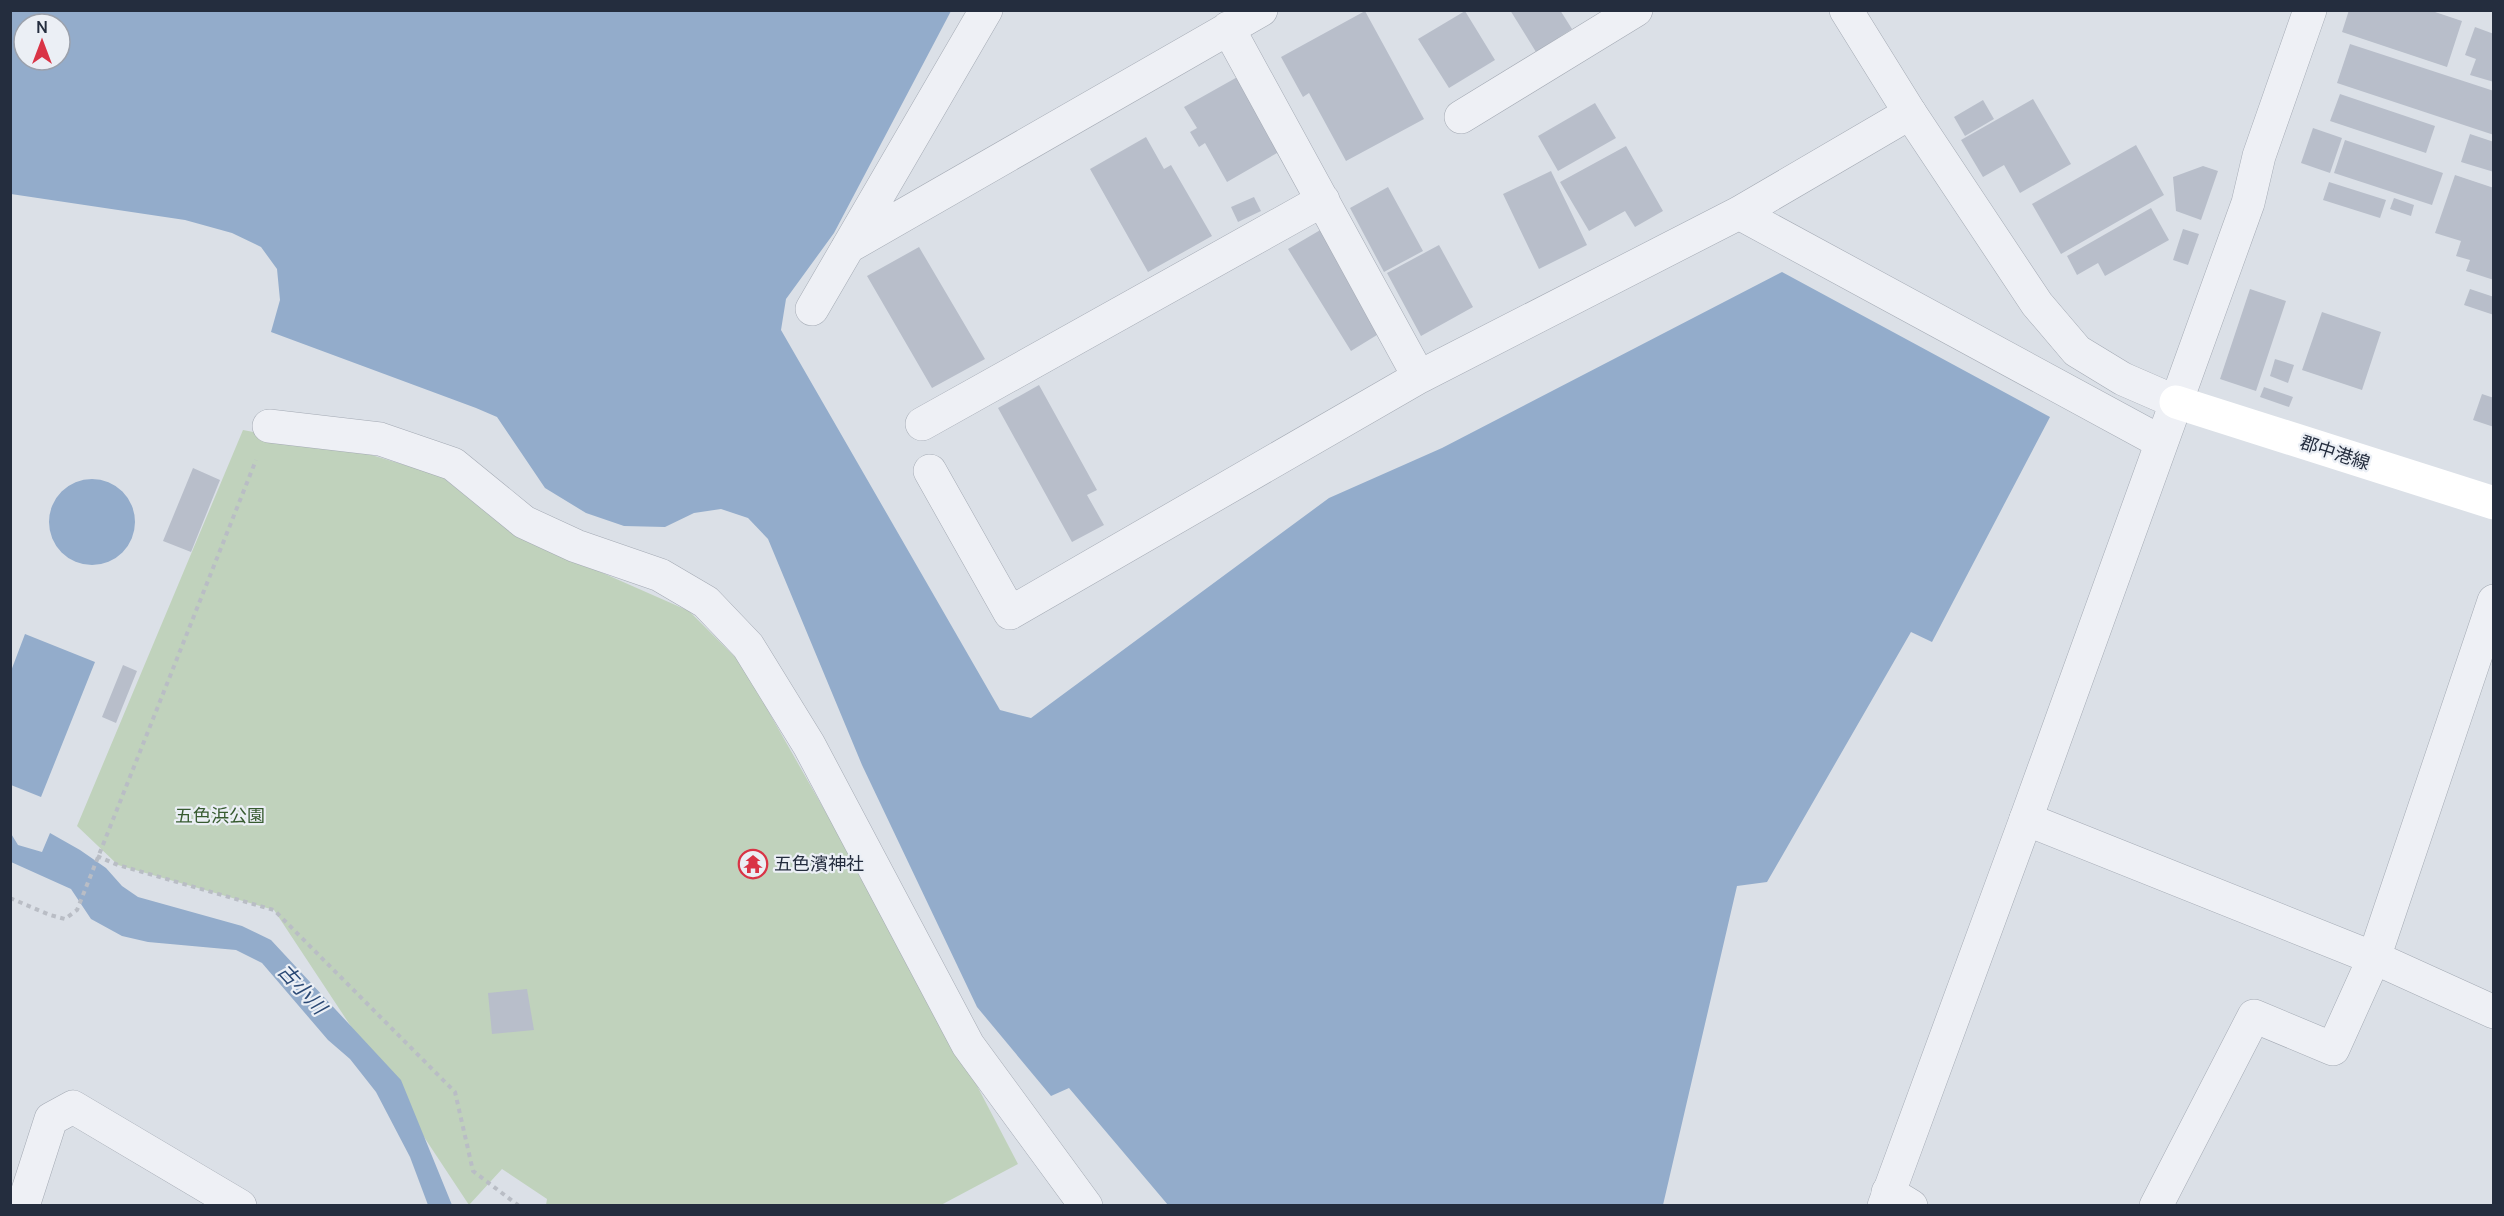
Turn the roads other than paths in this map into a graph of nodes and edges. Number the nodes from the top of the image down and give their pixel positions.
1 (986, 10) edge
2 (1636, 10) edge
3 (1846, 10) edge
4 (2310, 10) edge
5 (1259, 11) edge
6 (1228, 28) junction
7 (1910, 113) junction
8 (1461, 117) dead end
9 (1323, 200) junction
10 (1738, 213) junction
11 (848, 247) junction
12 (812, 309) dead end
13 (1419, 377) junction
14 (2176, 402) junction
15 (922, 424) dead end
16 (269, 426) road end
17 (2161, 442) junction
18 (930, 471) dead end
19 (2493, 503) edge
20 (2493, 601) edge
21 (2026, 819) junction
22 (2374, 958) junction
23 (2493, 1011) edge
24 (1894, 1201) edge
25 (22, 1206) edge
26 (240, 1206) edge
27 (1086, 1206) edge
28 (2156, 1206) edge

1 - 11 street
2 - 8 street
3 - 7 street
4 - 14 street
5 - 6 street
6 - 9 street
6 - 11 street
7 - 10 street
7 - 14 street
9 - 13 street
9 - 15 street
10 - 13 street
10 - 17 street
11 - 12 street
13 - 18 street
14 - 17 street
14 - 19 main road, 郡中港線
16 - 27 street
17 - 21 street
20 - 22 street
21 - 22 street
21 - 24 street
22 - 23 street
22 - 28 street
25 - 26 street

